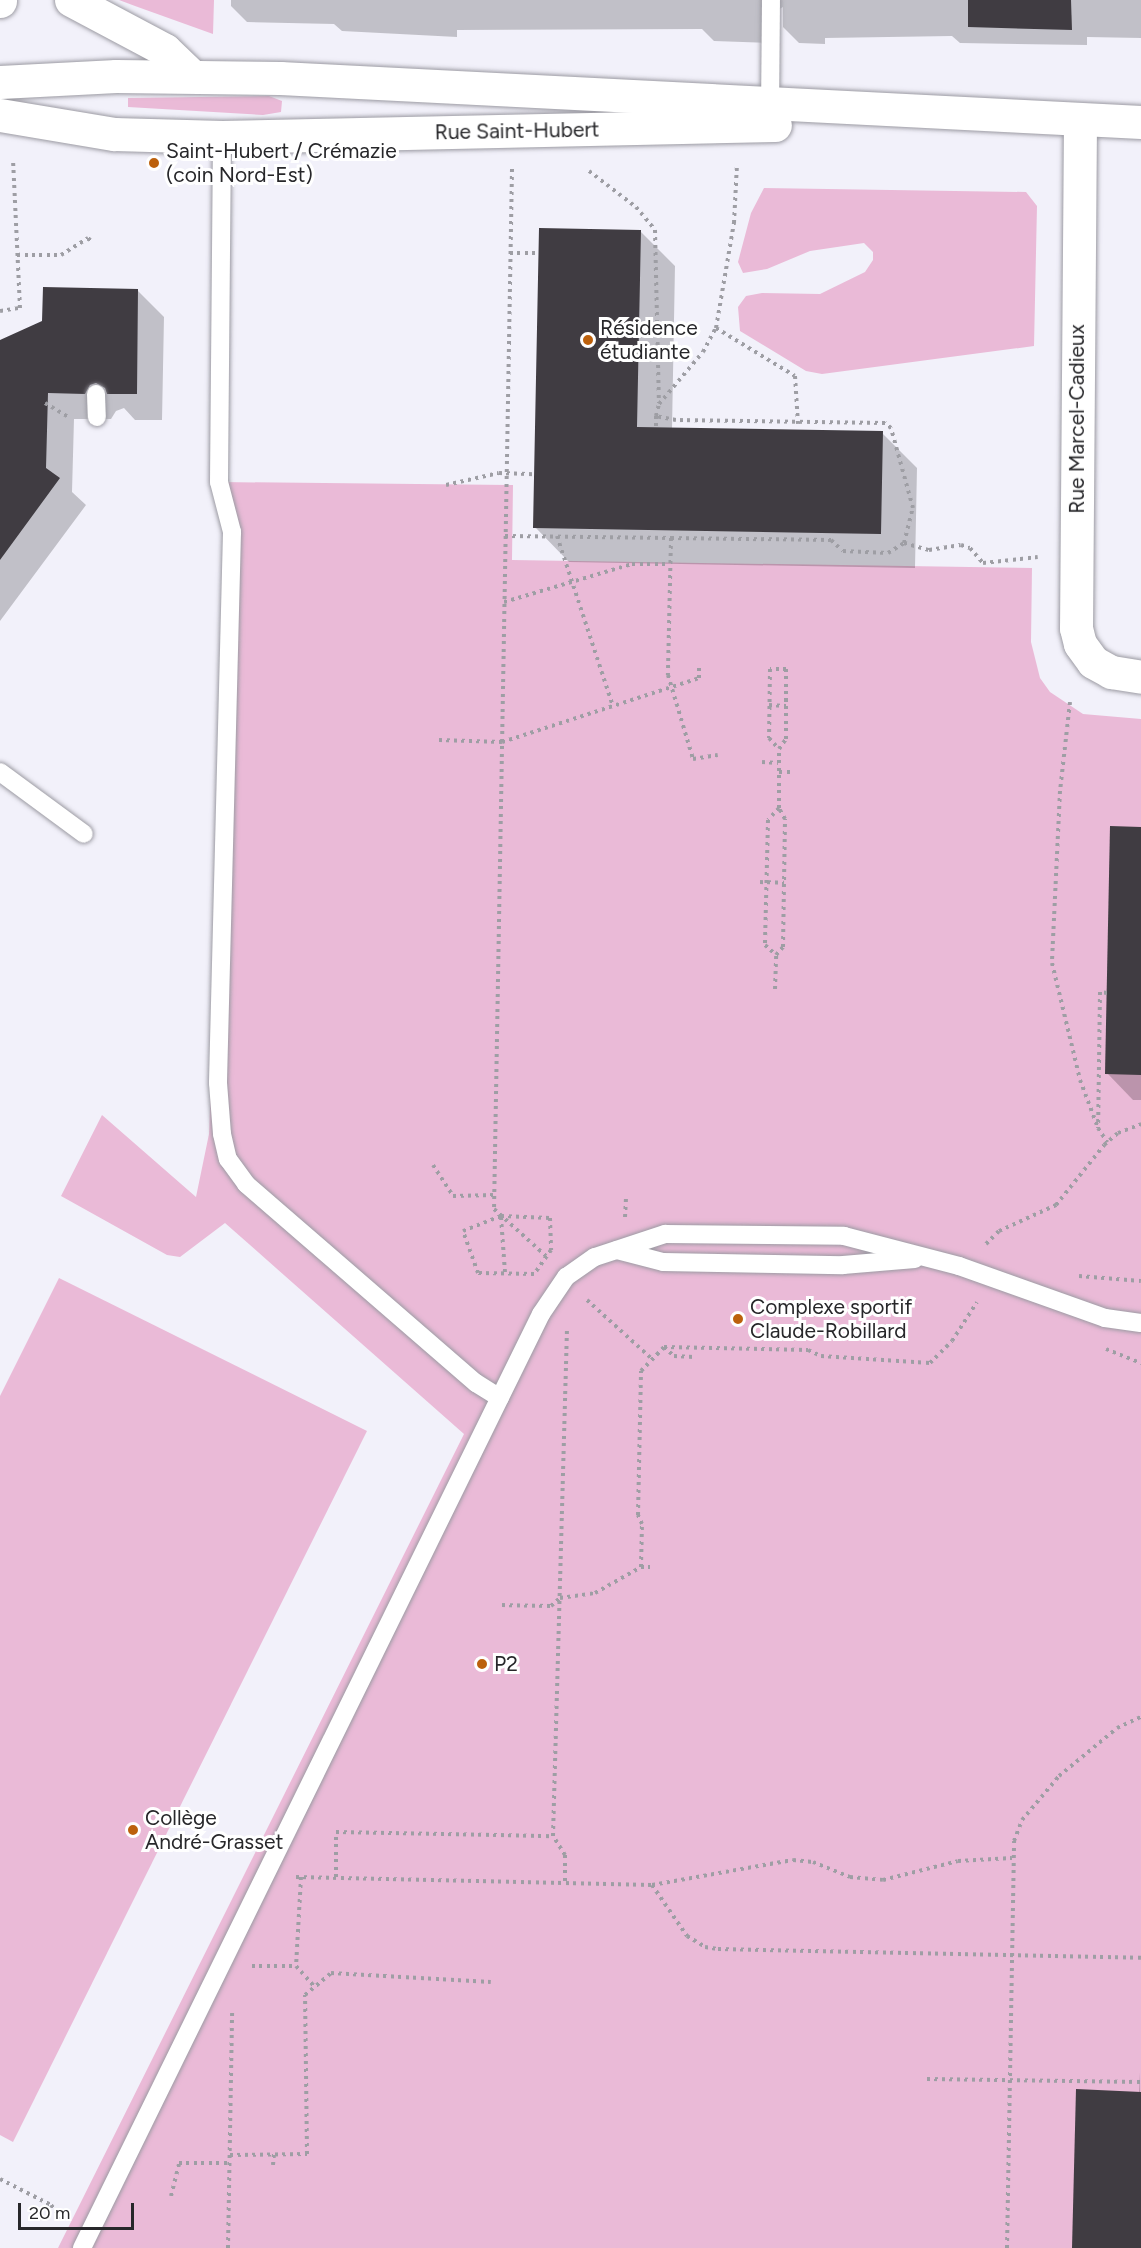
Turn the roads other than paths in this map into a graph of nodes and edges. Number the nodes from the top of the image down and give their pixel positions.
1 (71, 0) edge
2 (771, 0) edge
3 (192, 76) junction
4 (0, 82) edge
5 (0, 115) edge
6 (770, 115) junction
7 (1080, 121) junction
8 (1141, 122) edge
9 (222, 137) junction
10 (96, 394) dead end
11 (97, 417) dead end
12 (1141, 677) edge
13 (0, 772) edge
14 (84, 834) dead end
15 (617, 1250) junction
16 (929, 1258) junction
17 (1141, 1323) edge
18 (500, 1398) junction
19 (82, 2248) edge

1 - 3 main road
2 - 6 lane
3 - 4 main road, Rue Saint-Hubert
3 - 6 main road, Rue Saint-Hubert
5 - 9 main road, Rue Saint-Hubert
6 - 7 main road, Rue Saint-Hubert
6 - 9 main road, Rue Saint-Hubert
7 - 8 main road, Rue Saint-Hubert
7 - 12 main road, Rue Marcel-Cadieux
9 - 18 lane
10 - 11 lane
13 - 14 lane
15 - 16 lane
15 - 16 lane
15 - 18 lane
16 - 17 lane
18 - 19 lane

